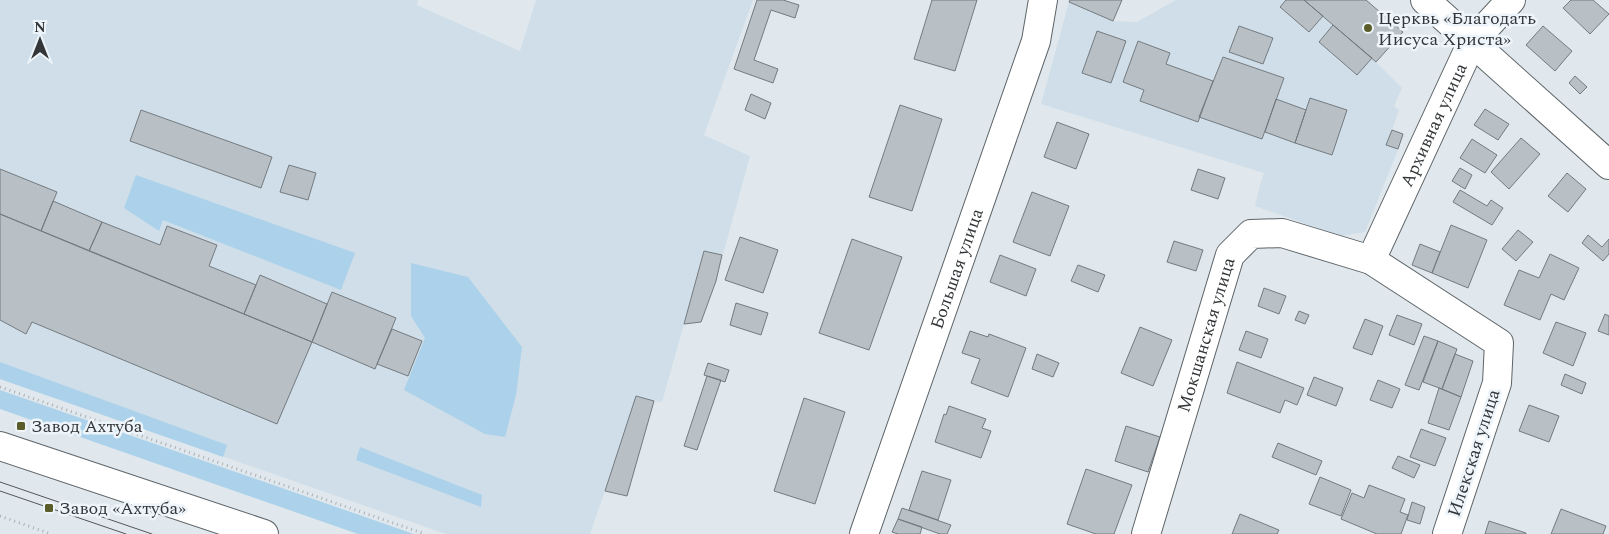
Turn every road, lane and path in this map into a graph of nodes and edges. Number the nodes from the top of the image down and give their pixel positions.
1 (1043, 0) edge
2 (1425, 0) edge
3 (1512, 0) edge
4 (1472, 42) junction
5 (1609, 165) edge
6 (1371, 260) junction
7 (0, 386) edge
8 (0, 446) edge
9 (0, 516) edge
10 (51, 534) edge
11 (264, 534) edge
12 (425, 534) edge
13 (864, 534) edge
14 (1146, 534) edge
15 (1447, 534) edge

1 - 13 street, Большая улица
2 - 4 street
3 - 4 street, Архивная улица
4 - 5 street
4 - 6 street, Архивная улица
6 - 14 street, Мокшанская улица
6 - 15 street, Илекская улица
7 - 12 path
8 - 11 street
9 - 10 path

